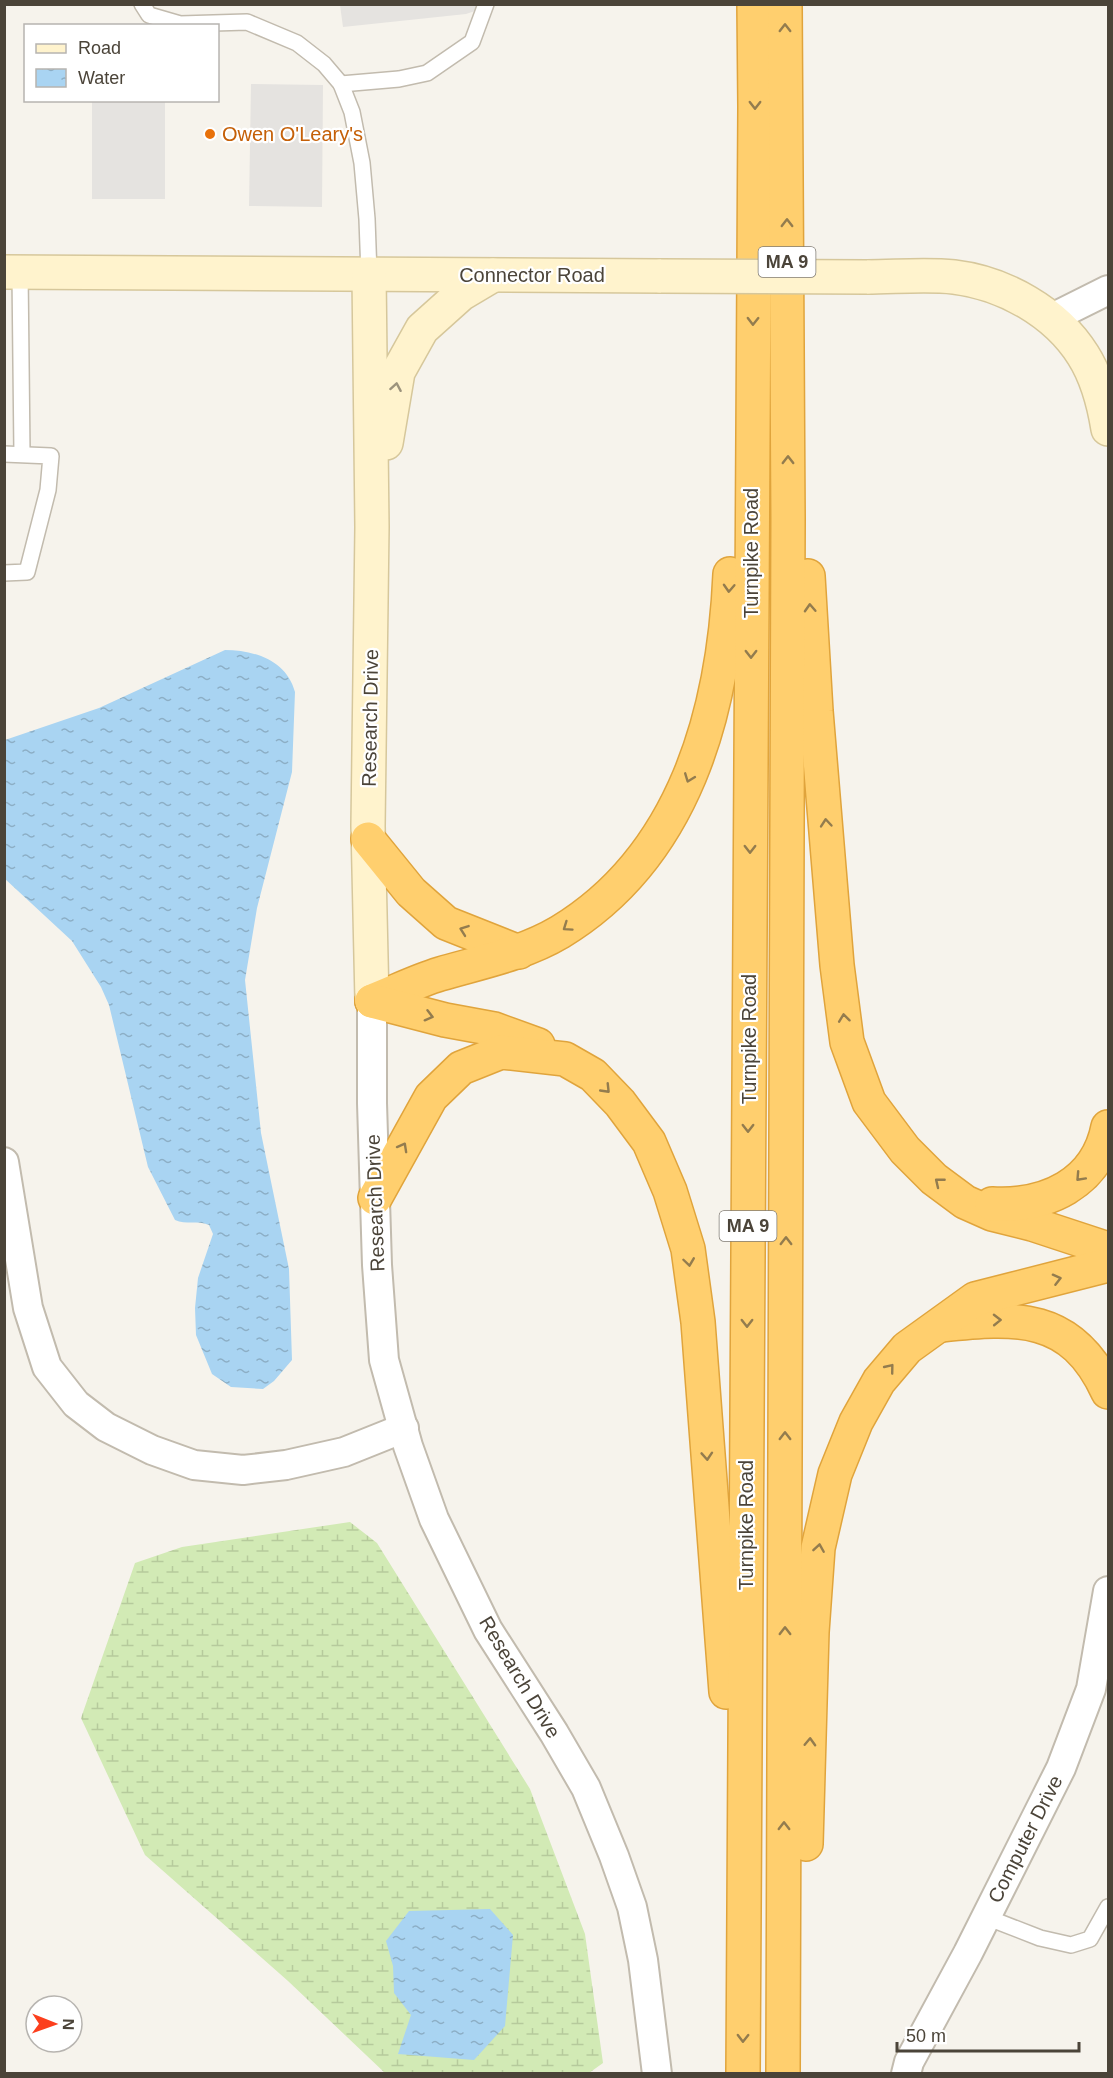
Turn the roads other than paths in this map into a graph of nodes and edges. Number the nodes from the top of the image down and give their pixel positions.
1 (142, 4) edge
2 (486, 4) edge
3 (754, 4) edge
4 (785, 4) edge
5 (341, 84) junction
6 (12, 272) edge
7 (369, 274) junction
8 (493, 275) junction
9 (1108, 290) edge
10 (1050, 319) junction
11 (1108, 429) edge
12 (752, 449) junction
13 (4, 454) edge
14 (22, 454) junction
15 (788, 519) junction
16 (372, 527) junction
17 (4, 573) edge
18 (368, 839) junction
19 (519, 952) junction
20 (372, 1001) junction
21 (565, 1059) junction
22 (1108, 1127) edge
23 (4, 1162) edge
24 (375, 1198) junction
25 (965, 1202) junction
26 (1108, 1249) edge
27 (1108, 1265) edge
28 (939, 1325) junction
29 (1108, 1392) edge
30 (404, 1428) junction
31 (1108, 1591) edge
32 (1108, 1907) edge
33 (986, 1917) junction
34 (1102, 1932) edge
35 (744, 2003) junction
36 (657, 2073) edge
37 (743, 2073) edge
38 (783, 2073) edge
39 (796, 2073) edge
40 (906, 2073) edge

1 - 5 lane
2 - 5 lane
3 -> 12 highway, Turnpike Road / MA 9
15 -> 4 highway, Turnpike Road / MA 9
5 - 7 lane
6 - 7 street, Connector Road
6 - 14 lane
7 - 8 street, Connector Road
7 - 16 street, Research Drive
8 - 10 street, Connector Road, bridge
16 -> 8 street
9 - 10 street
10 - 11 street
12 -> 19 highway
12 -> 35 highway, Turnpike Road / MA 9
13 - 14 lane
14 - 17 lane
25 -> 15 highway
38 -> 15 highway, Turnpike Road / MA 9
16 - 18 street, Research Drive
19 -> 18 highway
18 - 20 street, Research Drive
19 - 20 highway
20 -> 21 highway
20 - 24 street, Research Drive
24 -> 21 highway
21 -> 35 highway
22 -> 25 highway
23 - 30 street
24 - 30 street, Research Drive
25 - 26 highway
28 -> 27 highway
28 -> 29 highway
39 -> 28 highway
30 - 36 street, Research Drive
31 - 33 street, Computer Drive
32 - 34 lane
33 - 34 lane
33 - 40 street, Computer Drive
35 -> 37 highway, Turnpike Road / MA 9

